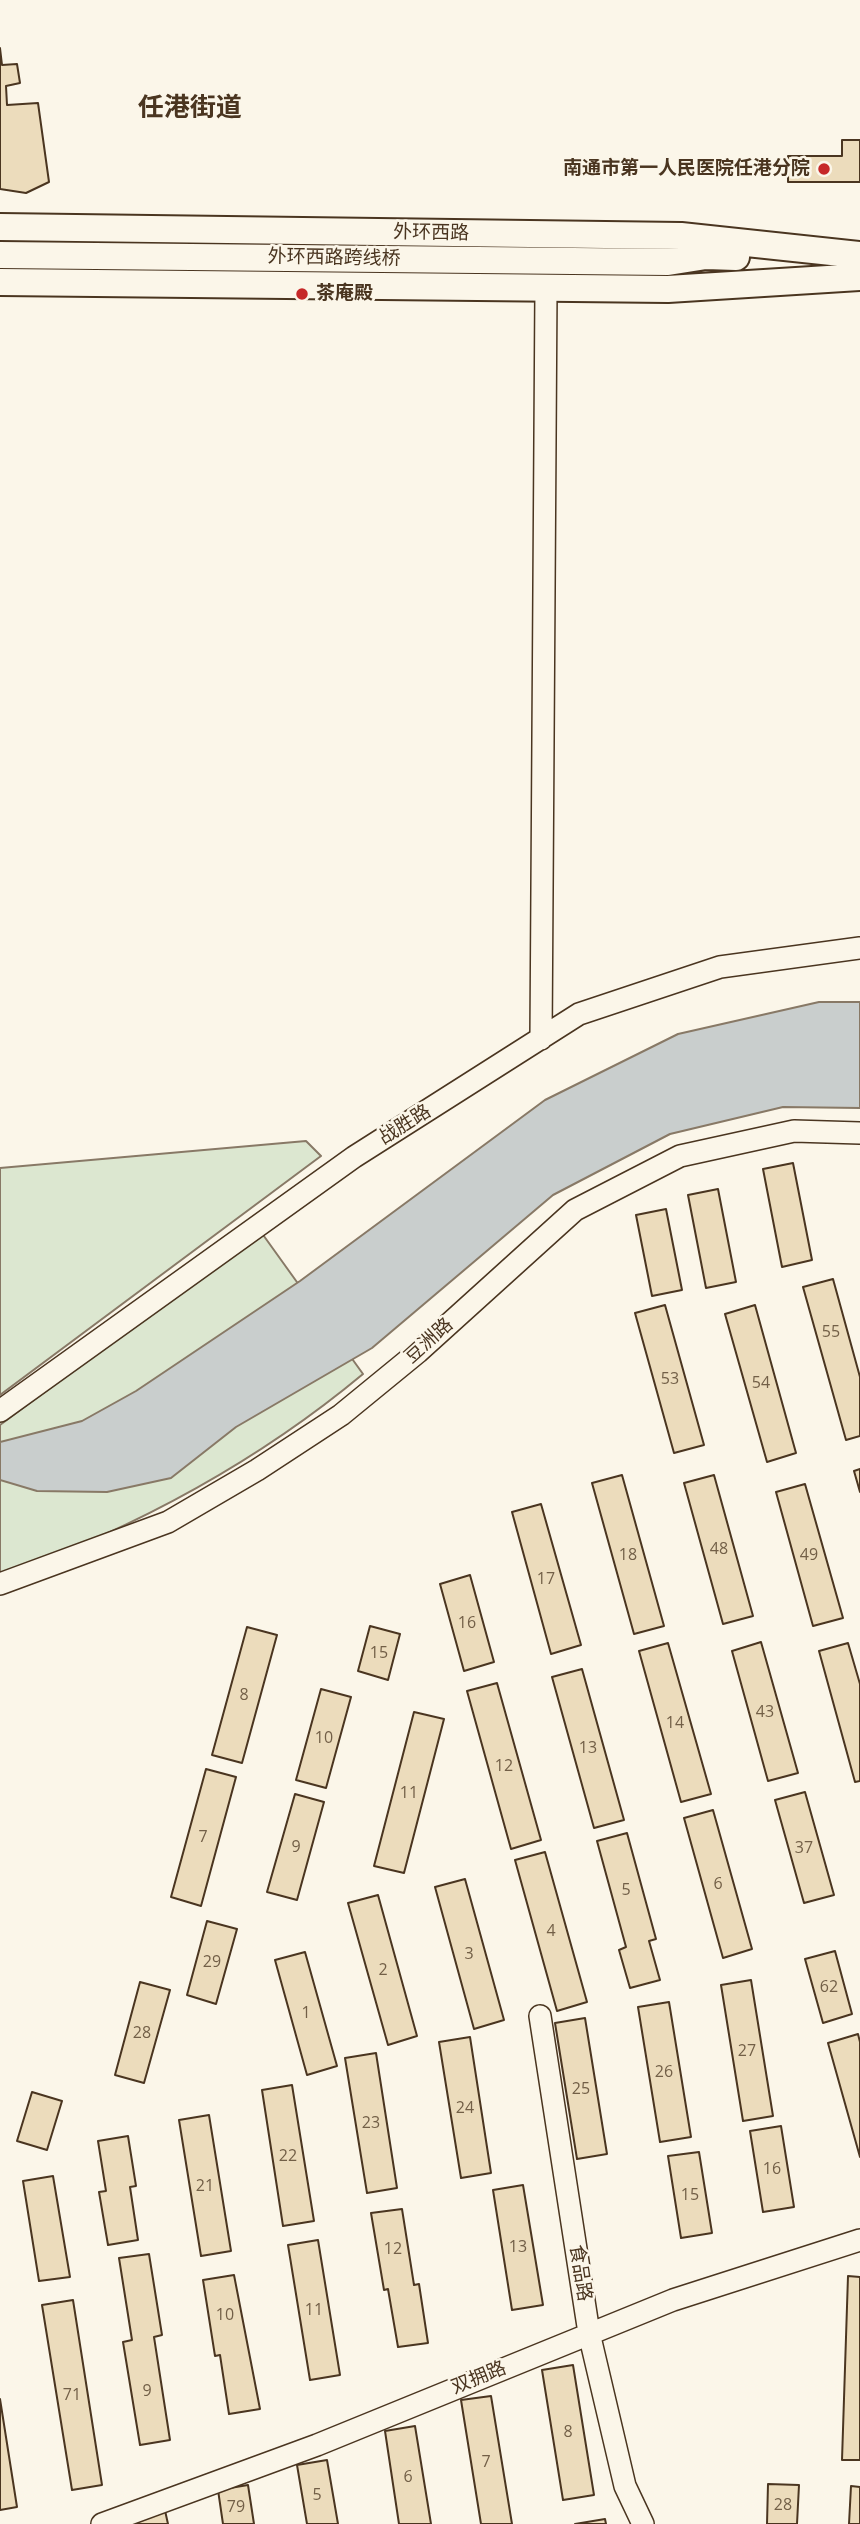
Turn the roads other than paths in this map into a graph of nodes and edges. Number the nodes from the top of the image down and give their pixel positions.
1 (0, 227) edge
2 (0, 255) edge
3 (860, 257) edge
4 (668, 262) junction
5 (860, 276) edge
6 (0, 282) edge
7 (546, 288) junction
8 (860, 948) edge
9 (541, 1039) junction
10 (860, 1133) edge
11 (0, 1411) edge
12 (0, 1584) edge
13 (540, 2016) dead end
14 (860, 2240) edge
15 (589, 2333) junction
16 (102, 2524) edge
17 (643, 2524) edge

1 - 3 main road, 外环西路
2 - 4 main road, 外环西路跨线桥
3 - 4 main road, 外环西路
4 - 5 main road
5 - 7 main road
6 - 7 main road
7 - 9 street
8 - 9 street, 战胜路
9 - 11 street, 战胜路
10 - 12 street, 豆洲路
13 - 15 street, 食品路
14 - 15 street, 双拥路
15 - 16 street, 双拥路
15 - 17 street, 食品路

